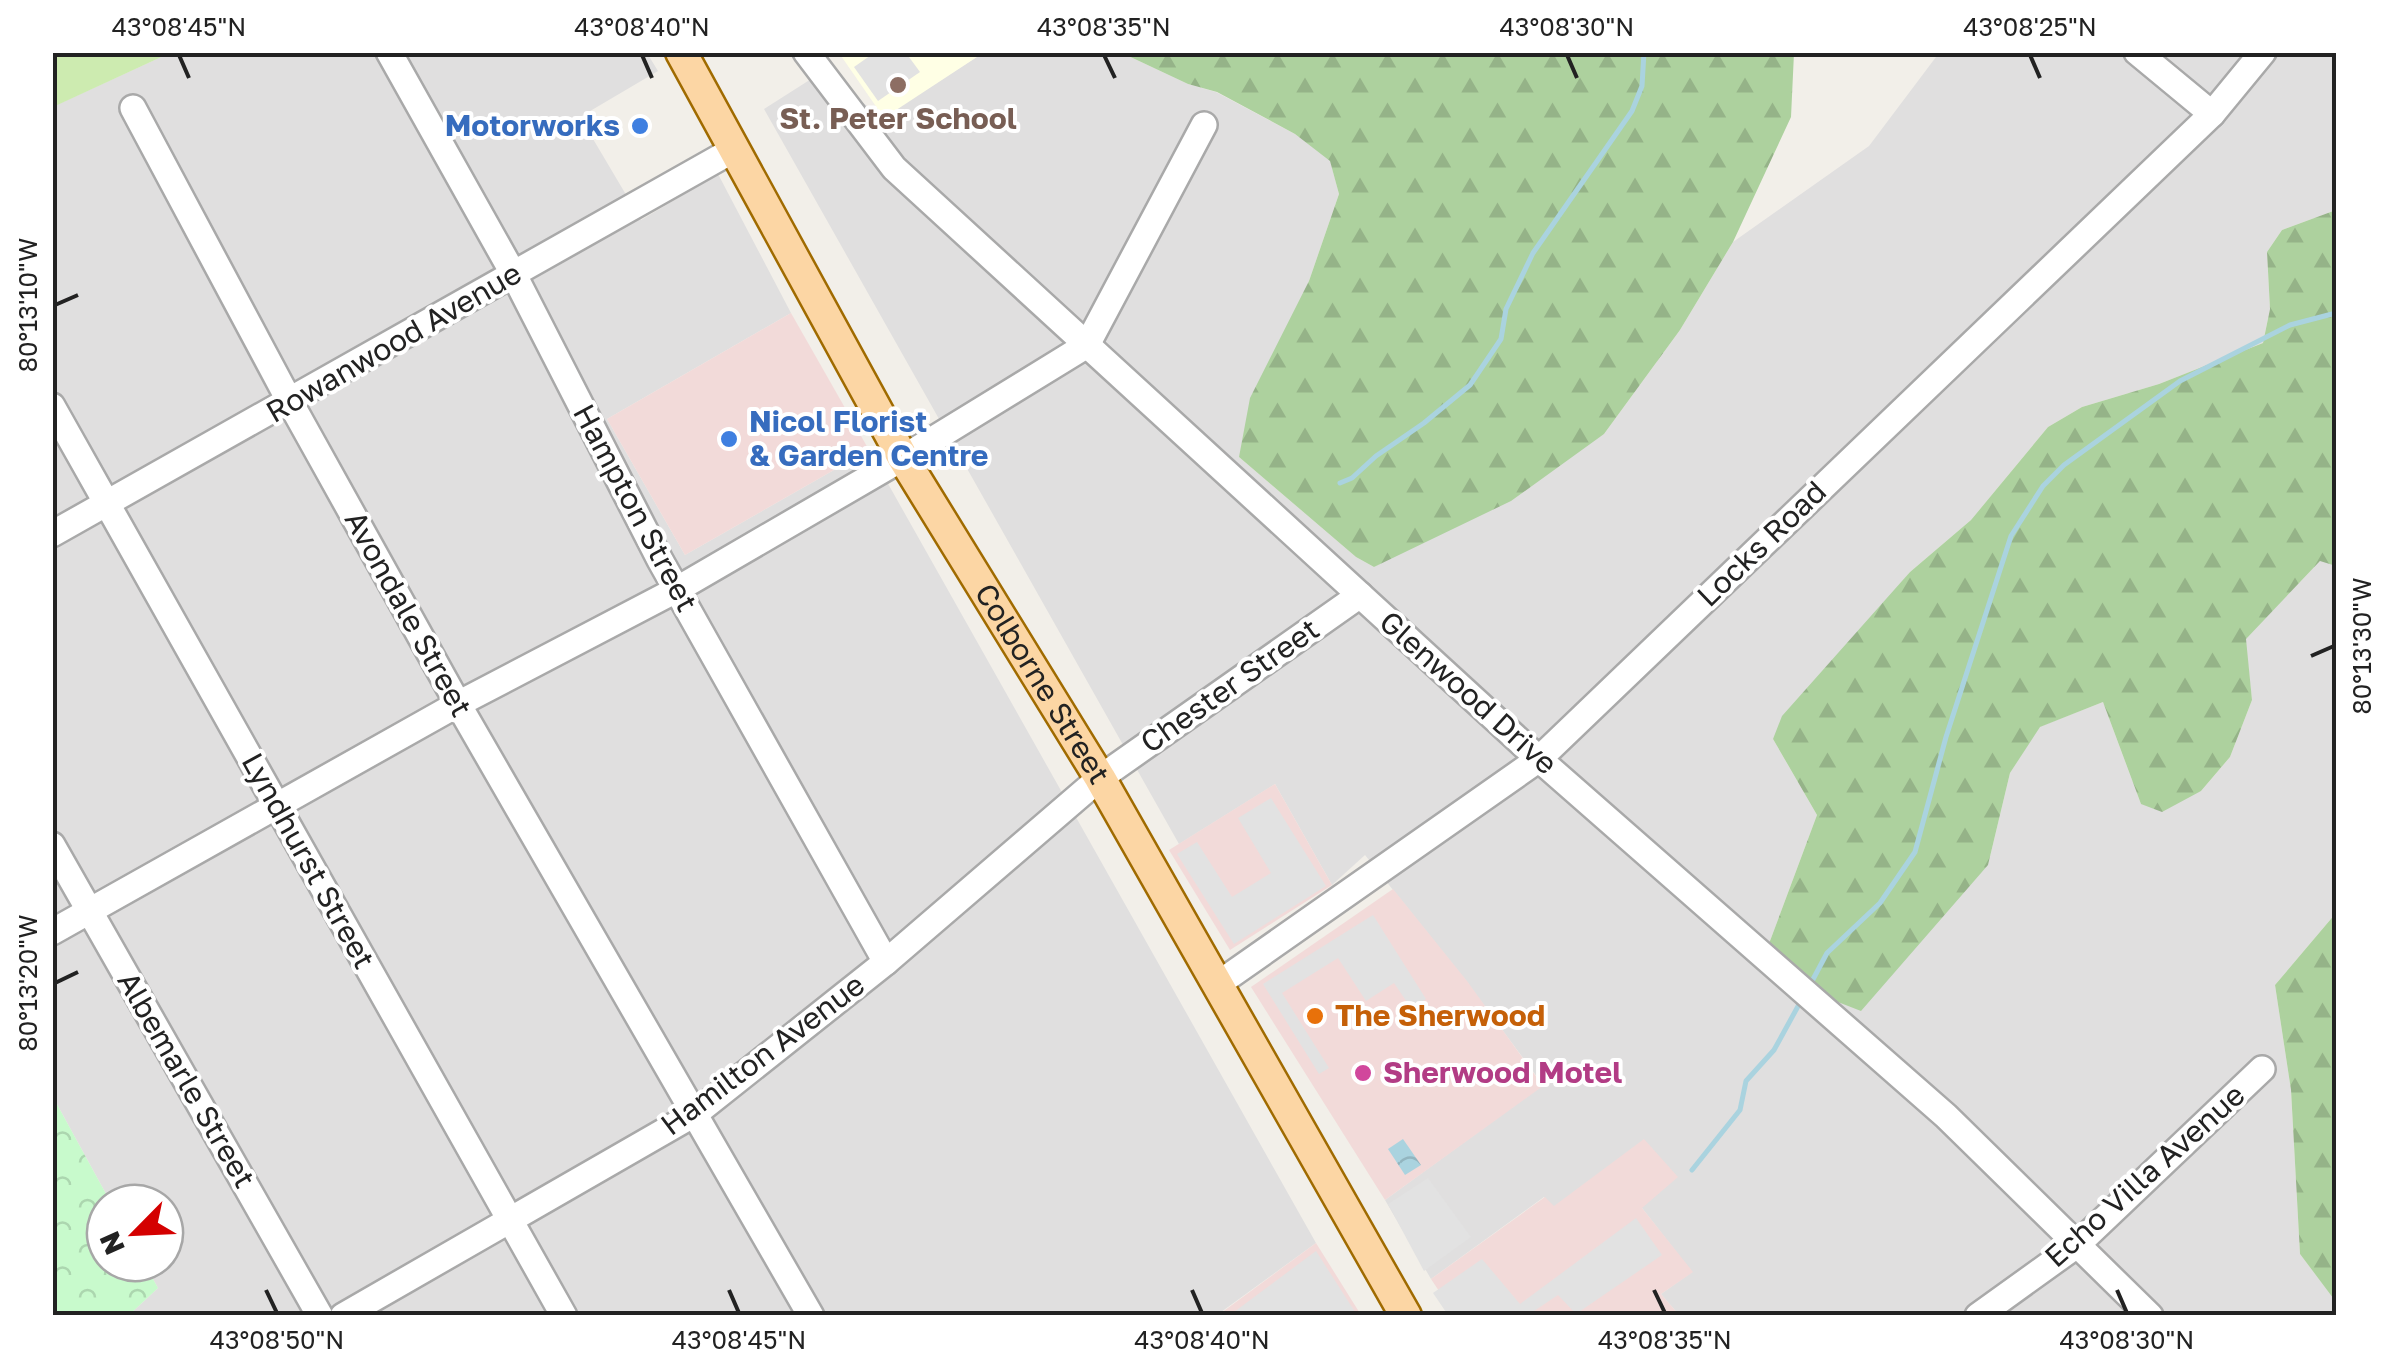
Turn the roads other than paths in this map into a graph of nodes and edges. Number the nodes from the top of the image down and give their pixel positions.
1 (389, 52) edge
2 (680, 52) edge
3 (806, 52) edge
4 (2138, 52) edge
5 (2263, 52) edge
6 (133, 108) dead end
7 (2212, 114) junction
8 (1204, 124) dead end
9 (733, 150) junction
10 (514, 275) junction
11 (1087, 345) junction
12 (290, 402) junction
13 (52, 406) edge
14 (903, 458) junction
15 (108, 504) junction
16 (52, 534) edge
17 (676, 590) junction
18 (1360, 594) junction
19 (458, 704) junction
20 (1538, 759) junction
21 (1100, 778) junction
22 (277, 804) junction
23 (52, 845) edge
24 (89, 910) junction
25 (52, 932) edge
26 (886, 962) junction
27 (1218, 984) junction
28 (2262, 1069) dead end
29 (696, 1114) junction
30 (511, 1218) junction
31 (2078, 1244) junction
32 (320, 1316) edge
33 (342, 1316) edge
34 (564, 1316) edge
35 (811, 1316) edge
36 (1406, 1316) edge
37 (1978, 1316) edge
38 (2150, 1316) edge

1 - 10 street, Hampton Street
2 - 9 main road, Colborne Street
3 - 11 street, Glenwood Drive
4 - 7 street
5 - 7 street, Locks Road
6 - 12 street, Avondale Street
7 - 20 street, Locks Road
8 - 11 street
9 - 10 street, Rowanwood Avenue
9 - 14 main road, Colborne Street
10 - 12 street, Rowanwood Avenue
10 - 17 street, Hampton Street
11 - 14 street
11 - 18 street, Glenwood Drive
12 - 15 street, Rowanwood Avenue
12 - 19 street, Avondale Street
13 - 15 street, Lyndhurst Street
14 - 17 street
14 - 21 main road, Colborne Street
15 - 16 street, Rowanwood Avenue
15 - 22 street, Lyndhurst Street
17 - 19 street
17 - 26 street, Hampton Street
18 - 20 street, Glenwood Drive
18 - 21 street, Chester Street
19 - 22 street
19 - 29 street, Avondale Street
20 - 27 street, Locks Road
20 - 31 street, Glenwood Drive
21 - 26 street, Hamilton Avenue
21 - 27 main road, Colborne Street
22 - 24 street
22 - 30 street, Lyndhurst Street
23 - 24 street, Albemarle Street
24 - 25 street
24 - 32 street, Albemarle Street
26 - 29 street, Hamilton Avenue
27 - 36 main road, Colborne Street
28 - 31 street, Echo Villa Avenue
29 - 30 street, Hamilton Avenue
29 - 35 street, Avondale Street
30 - 33 street, Hamilton Avenue
30 - 34 street, Lyndhurst Street
31 - 37 street, Echo Villa Avenue
31 - 38 street, Glenwood Drive

